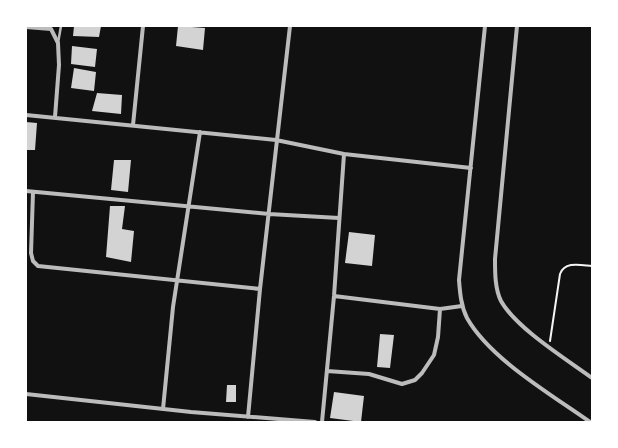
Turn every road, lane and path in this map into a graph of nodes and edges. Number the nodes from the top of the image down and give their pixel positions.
1 (61, 26) edge
2 (143, 26) edge
3 (290, 26) edge
4 (485, 26) edge
5 (517, 26) edge
6 (26, 27) edge
7 (58, 43) junction
8 (26, 115) edge
9 (55, 117) junction
10 (133, 125) junction
11 (200, 132) junction
12 (276, 140) junction
13 (344, 154) junction
14 (471, 168) junction
15 (26, 192) edge
16 (33, 192) junction
17 (190, 206) junction
18 (269, 214) junction
19 (339, 218) junction
20 (592, 266) edge
21 (177, 281) junction
22 (260, 289) junction
23 (334, 296) junction
24 (462, 306) junction
25 (440, 309) junction
26 (550, 346) junction
27 (328, 370) junction
28 (592, 378) edge
29 (26, 394) edge
30 (163, 409) junction
31 (248, 417) junction
32 (315, 422) edge
33 (322, 422) edge
34 (590, 422) edge

1 - 7 lane
2 - 10 street
3 - 12 street
4 - 14 street
5 - 26 street
6 - 7 street
7 - 9 street
8 - 9 street
9 - 10 street
10 - 11 street
11 - 12 street
11 - 17 street
12 - 13 street
12 - 18 street
13 - 14 street
13 - 19 street
14 - 24 street
15 - 16 street
16 - 17 street
16 - 21 street
17 - 18 street
17 - 21 street
18 - 19 street
18 - 22 street
19 - 23 street
20 - 26 path
21 - 22 street
21 - 30 street
22 - 31 street
23 - 25 street
23 - 27 street
24 - 25 street
24 - 34 street
25 - 27 street
26 - 28 street
27 - 33 street
29 - 30 street
30 - 31 street
31 - 32 street

